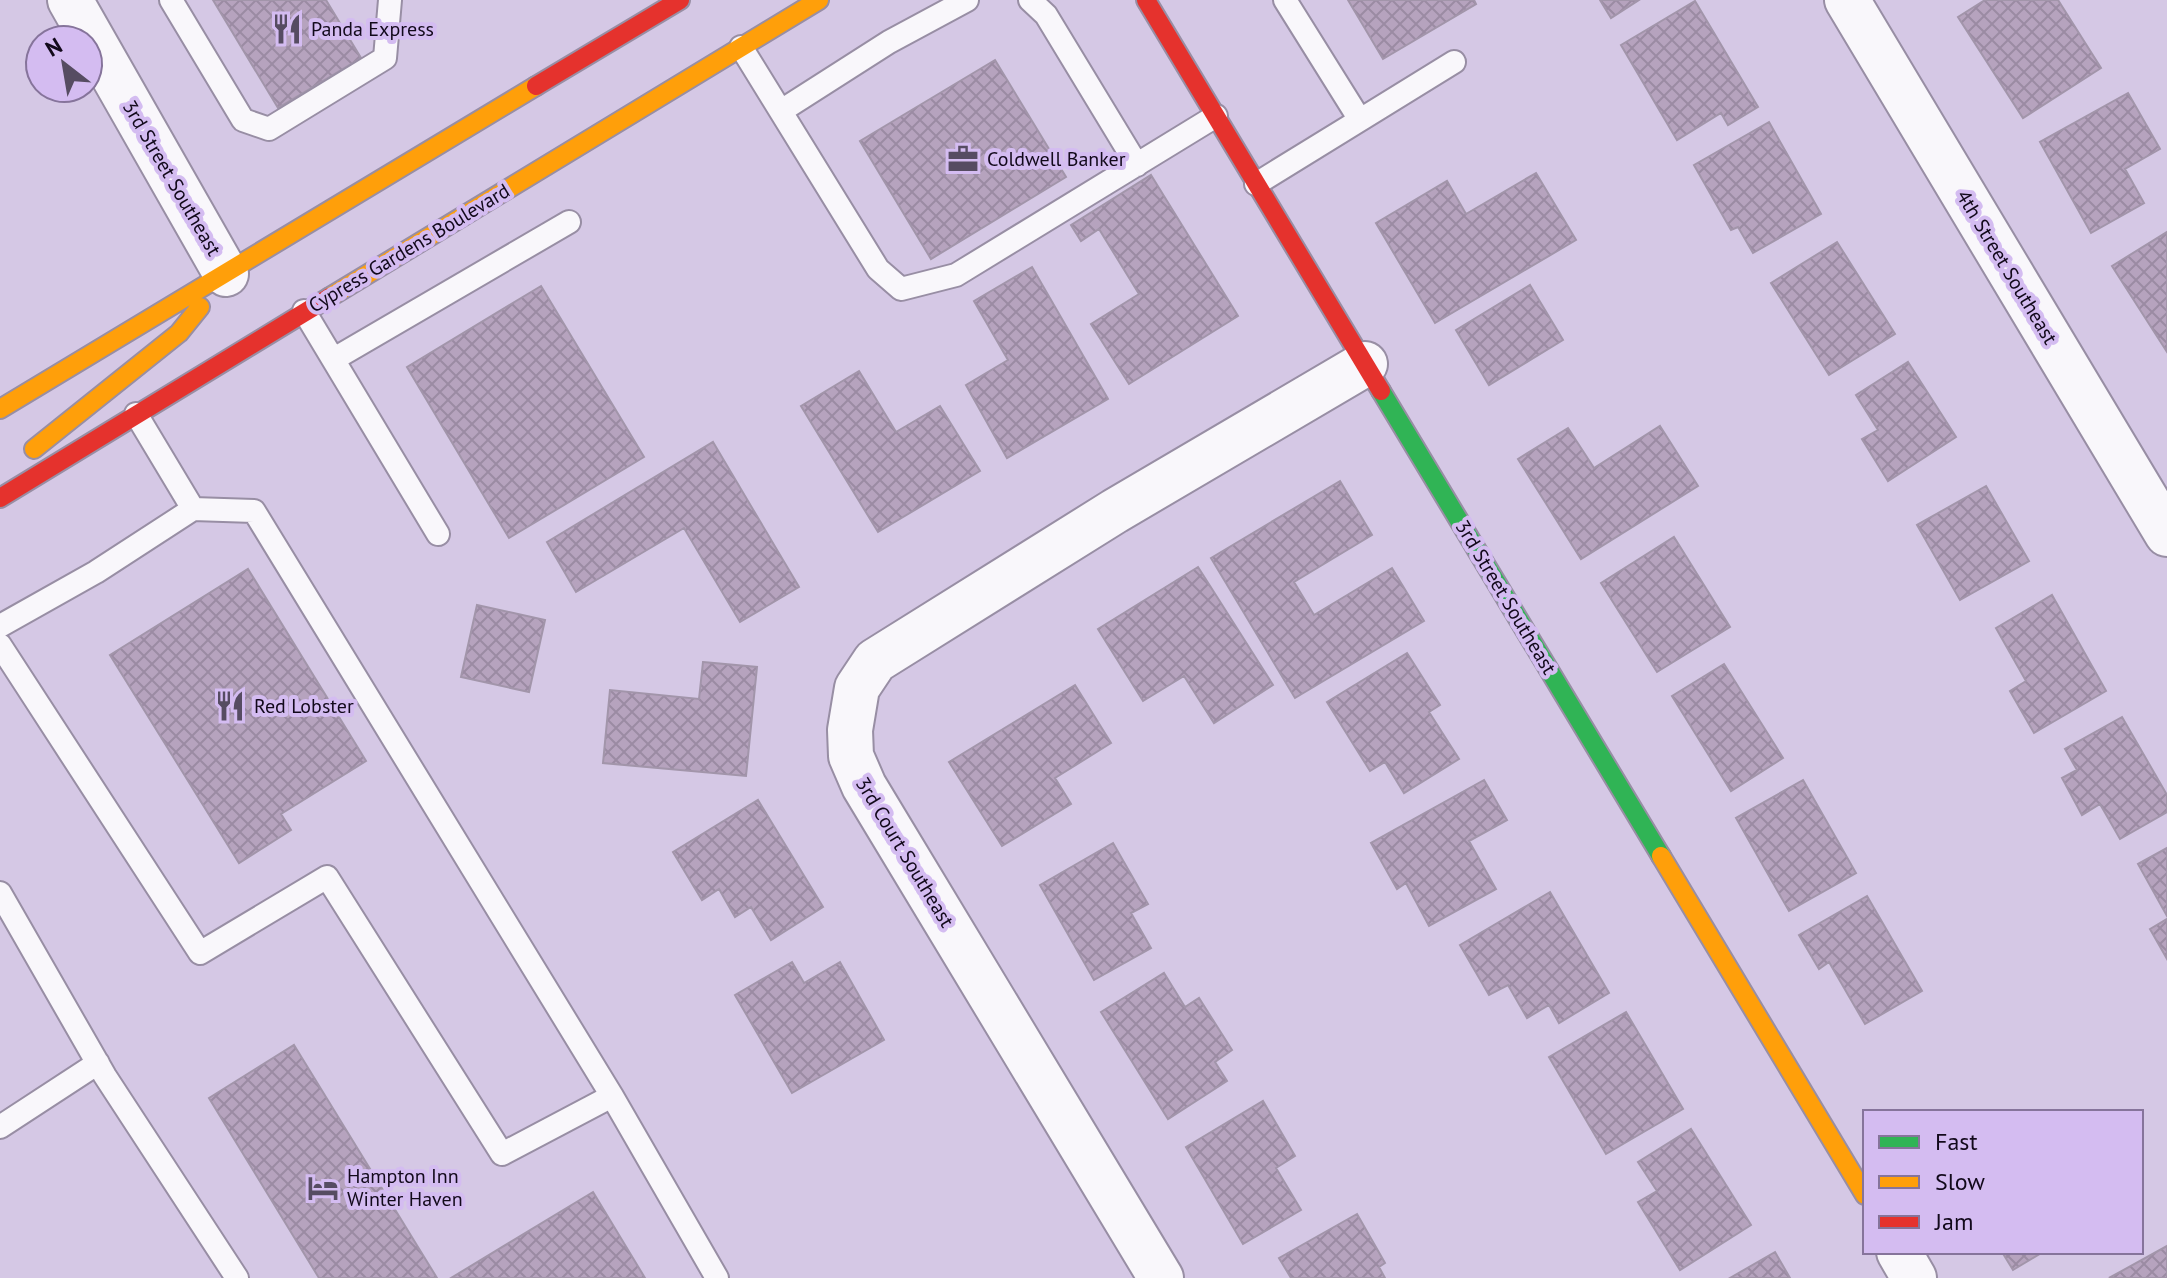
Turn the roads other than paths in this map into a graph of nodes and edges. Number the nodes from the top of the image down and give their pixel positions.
1 (70, 0) edge
2 (171, 0) edge
3 (390, 0) edge
4 (680, 0) edge
5 (819, 0) edge
6 (967, 0) edge
7 (1030, 0) edge
8 (1146, 0) edge
9 (1285, 0) edge
10 (1847, 0) edge
11 (741, 47) junction
12 (1454, 62) dead end
13 (781, 111) junction
14 (1216, 116) junction
15 (1360, 120) junction
16 (1137, 165) junction
17 (1256, 184) junction
18 (569, 222) dead end
19 (226, 274) junction
20 (304, 311) junction
21 (334, 359) junction
22 (1365, 364) junction
23 (0, 409) edge
24 (136, 414) junction
25 (11, 471) edge
26 (0, 498) edge
27 (193, 509) junction
28 (438, 534) dead end
29 (2167, 534) edge
30 (0, 626) edge
31 (0, 645) edge
32 (0, 893) edge
33 (98, 1063) junction
34 (612, 1096) junction
35 (0, 1127) edge
36 (1863, 1192) edge
37 (1900, 1254) edge
38 (229, 1275) edge
39 (717, 1278) edge
40 (1161, 1278) edge
41 (1914, 1278) edge

1 - 19 street, 3rd Street Southeast
2 - 3 lane
4 - 19 main road
5 - 11 main road, Cypress Gardens Boulevard
6 - 13 lane
7 - 16 lane
8 - 14 main road, 3rd Street Southeast
9 - 15 lane
10 - 29 street, 4th Street Southeast
11 - 13 lane
11 - 20 main road, Cypress Gardens Boulevard
12 - 15 lane
13 - 16 lane
14 - 16 lane
14 - 17 main road, 3rd Street Southeast
15 - 17 lane
17 - 22 main road, 3rd Street Southeast
18 - 21 lane
19 - 23 main road
19 - 25 main road
20 - 21 lane
20 - 24 main road, Cypress Gardens Boulevard
21 - 28 lane
22 - 36 main road, 3rd Street Southeast
22 - 40 street, 3rd Court Southeast
24 - 26 main road, Cypress Gardens Boulevard
24 - 27 lane
27 - 30 lane
27 - 34 lane
31 - 34 lane
32 - 33 lane
33 - 35 lane
33 - 38 lane
34 - 39 lane
37 - 41 street

